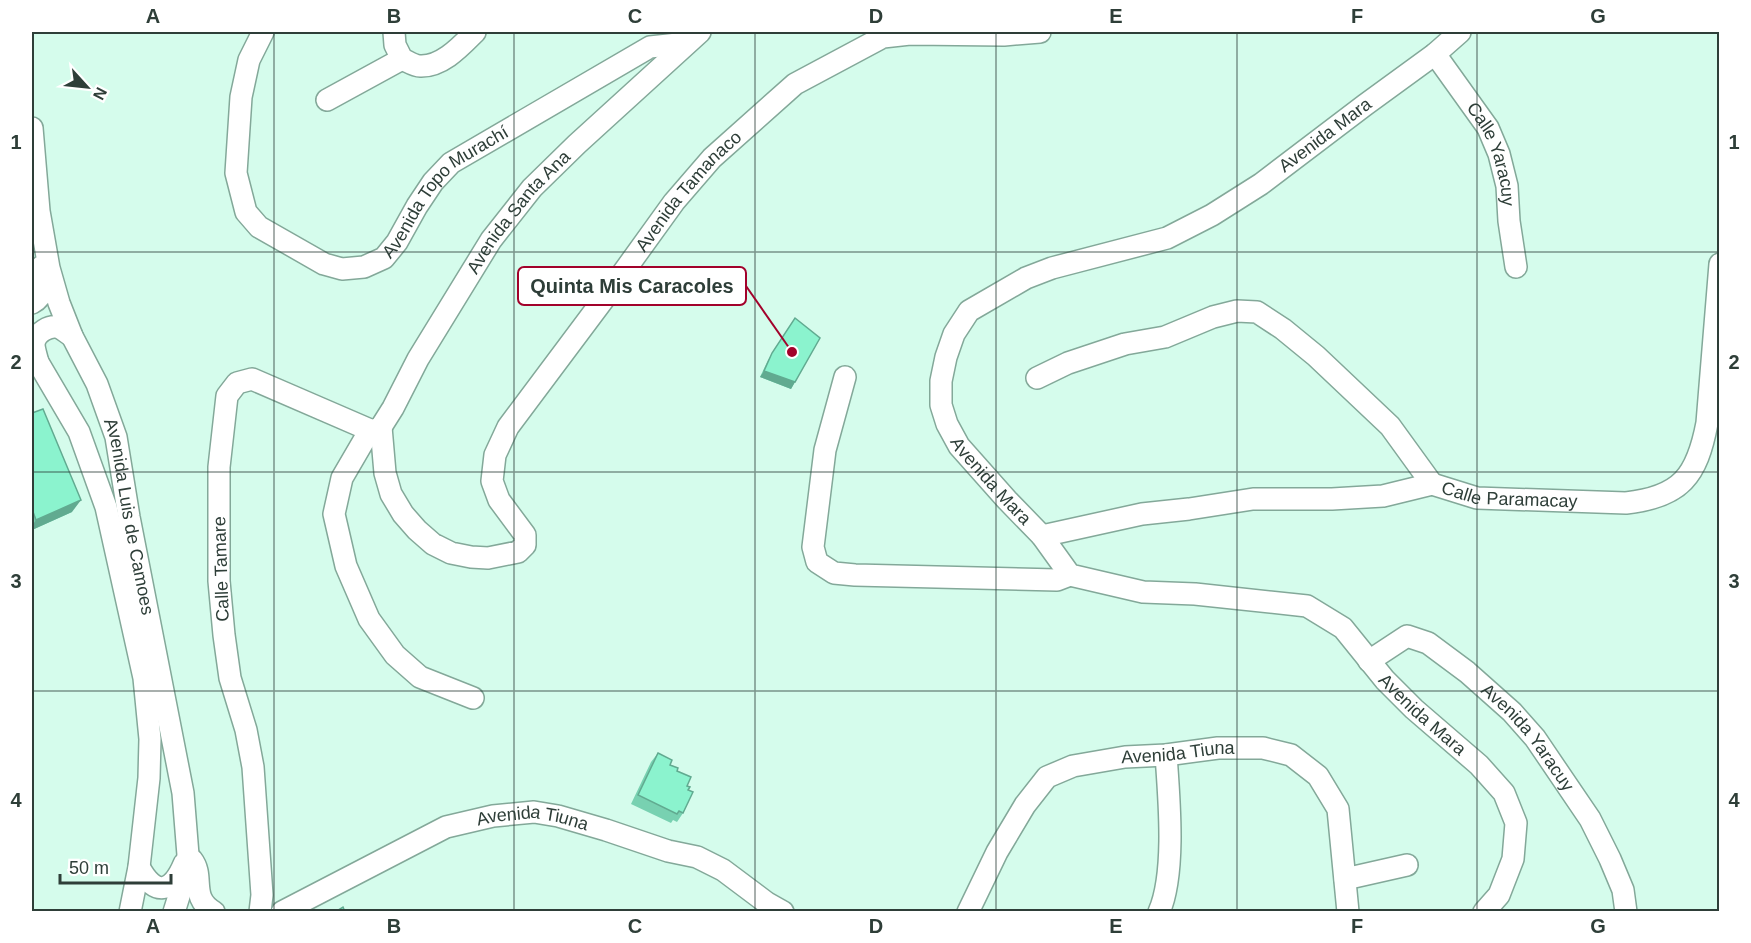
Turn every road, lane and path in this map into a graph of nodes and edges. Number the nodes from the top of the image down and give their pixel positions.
1 (263, 32) edge
2 (394, 32) edge
3 (475, 32) edge
4 (1040, 32) edge
5 (1460, 32) edge
6 (694, 37) edge
7 (1435, 54) junction
8 (402, 59) junction
9 (327, 100) dead end
10 (32, 128) edge
11 (39, 211) junction
12 (1719, 264) edge
13 (1516, 267) dead end
14 (32, 303) edge
15 (72, 336) junction
16 (35, 358) edge
17 (845, 377) dead end
18 (1036, 378) dead end
19 (375, 428) junction
20 (1432, 484) junction
21 (1042, 536) junction
22 (1070, 575) junction
23 (1370, 661) junction
24 (473, 698) dead end
25 (1166, 755) junction
26 (188, 855) junction
27 (1407, 865) dead end
28 (139, 867) junction
29 (1344, 879) junction
30 (261, 903) edge
31 (134, 907) edge
32 (174, 912) edge
33 (214, 912) edge
34 (242, 912) edge
35 (282, 912) edge
36 (783, 912) edge
37 (968, 912) edge
38 (1159, 912) edge
39 (1348, 912) edge
40 (1484, 912) edge
41 (1626, 912) edge

1 - 6 street, Avenida Topo Murachí
2 - 8 street
3 - 8 street
4 - 19 street, Avenida Tamanaco
5 - 7 street, Avenida Mara
6 - 19 street, Avenida Santa Ana
7 - 13 street, Calle Yaracuy
7 - 21 street, Avenida Mara
8 - 9 street
10 - 11 street, Avenida Luis de Camoes
11 - 14 street
11 - 15 street, Avenida Luis de Camoes
12 - 20 street, Calle Paramacay
15 - 16 street
15 - 26 street, Avenida Luis de Camoes
16 - 28 street, Avenida Luis de Camoes
17 - 22 street
18 - 20 street
19 - 24 street, Avenida Santa Ana
19 - 30 street, Calle Tamare
20 - 21 street, Calle Paramacay
21 - 22 street, Avenida Mara
22 - 23 street, Avenida Mara
23 - 40 street, Avenida Mara
23 - 41 street, Avenida Yaracuy
25 - 29 street, Avenida Tiuna
25 - 37 street, Avenida Tiuna
25 - 38 street
26 - 28 street
26 - 32 street, Avenida Luis de Camoes
26 - 33 street
27 - 29 street
28 - 31 street, Avenida Luis de Camoes
29 - 39 street, Avenida Tiuna
30 - 34 street
35 - 36 street, Avenida Tiuna

